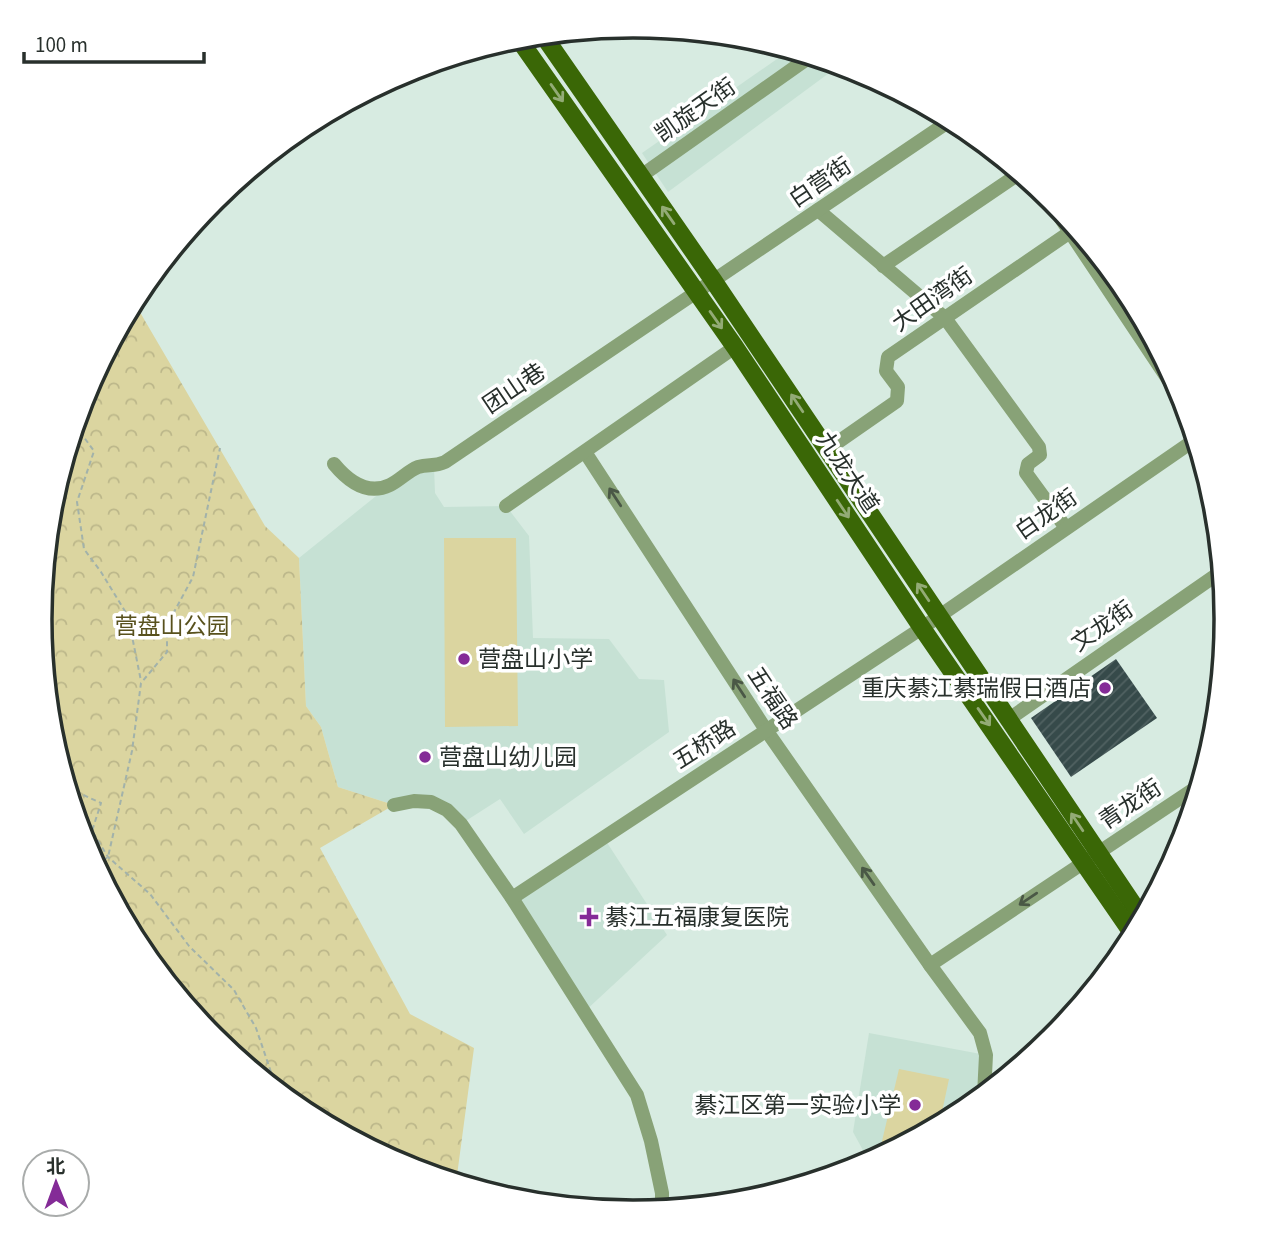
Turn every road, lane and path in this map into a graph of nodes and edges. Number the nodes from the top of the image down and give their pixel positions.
1 (550, 45) edge
2 (526, 49) edge
3 (801, 63) edge
4 (941, 127) edge
5 (641, 176) junction
6 (1012, 179) edge
7 (818, 211) junction
8 (1067, 233) edge
9 (883, 266) junction
10 (713, 280) junction
11 (697, 292) junction
12 (945, 318) junction
13 (736, 347) junction
14 (82, 435) edge
15 (1188, 445) edge
16 (220, 448) dead end
17 (828, 449) junction
18 (585, 452) junction
19 (334, 464) dead end
20 (506, 506) dead end
21 (1066, 528) junction
22 (1213, 578) edge
23 (939, 615) junction
24 (922, 628) junction
25 (141, 683) junction
26 (1009, 719) junction
27 (766, 730) junction
28 (79, 793) edge
29 (1188, 793) edge
30 (394, 805) dead end
31 (92, 830) edge
32 (94, 834) edge
33 (108, 857) junction
34 (1091, 857) junction
35 (105, 859) edge
36 (512, 898) junction
37 (1136, 911) edge
38 (1128, 925) edge
39 (930, 965) junction
40 (271, 1073) edge
41 (985, 1082) edge
42 (662, 1199) edge

1 - 5 main road, 九龙大道
2 -> 11 main road, 九龙大道
3 - 5 street, 凯旋天街
4 - 7 street, 白营街
10 -> 5 main road, 九龙大道
6 - 9 street
7 - 9 street
7 - 10 street, 白营街
8 - 12 street, 大田湾街
9 - 12 street
10 - 11 street, 团山巷
17 -> 10 main road, 九龙大道
11 -> 13 main road, 九龙大道
11 - 19 street, 团山巷
12 - 17 street, 大田湾街
12 - 21 street
13 - 18 street
13 -> 24 main road, 九龙大道
14 - 25 path
15 - 21 street, 白龙街
16 - 25 path
23 -> 17 main road, 九龙大道
18 - 20 street
27 -> 18 street, 五福路
21 - 23 street, 白龙街
22 - 26 street, 文龙街
23 - 24 street, 白龙街
23 - 26 main road, 九龙大道
24 - 27 street, 五桥路
24 -> 34 main road, 九龙大道
25 - 33 path
34 -> 26 main road, 九龙大道
27 - 36 street, 五桥路
39 -> 27 street, 五福路
28 - 31 path
29 - 34 street, 青龙街
30 - 36 street
32 - 33 path
33 - 35 path
33 - 40 path
34 - 37 main road, 九龙大道
34 - 38 main road, 九龙大道
34 -> 39 street
36 - 42 street
39 - 41 street, 五福路

